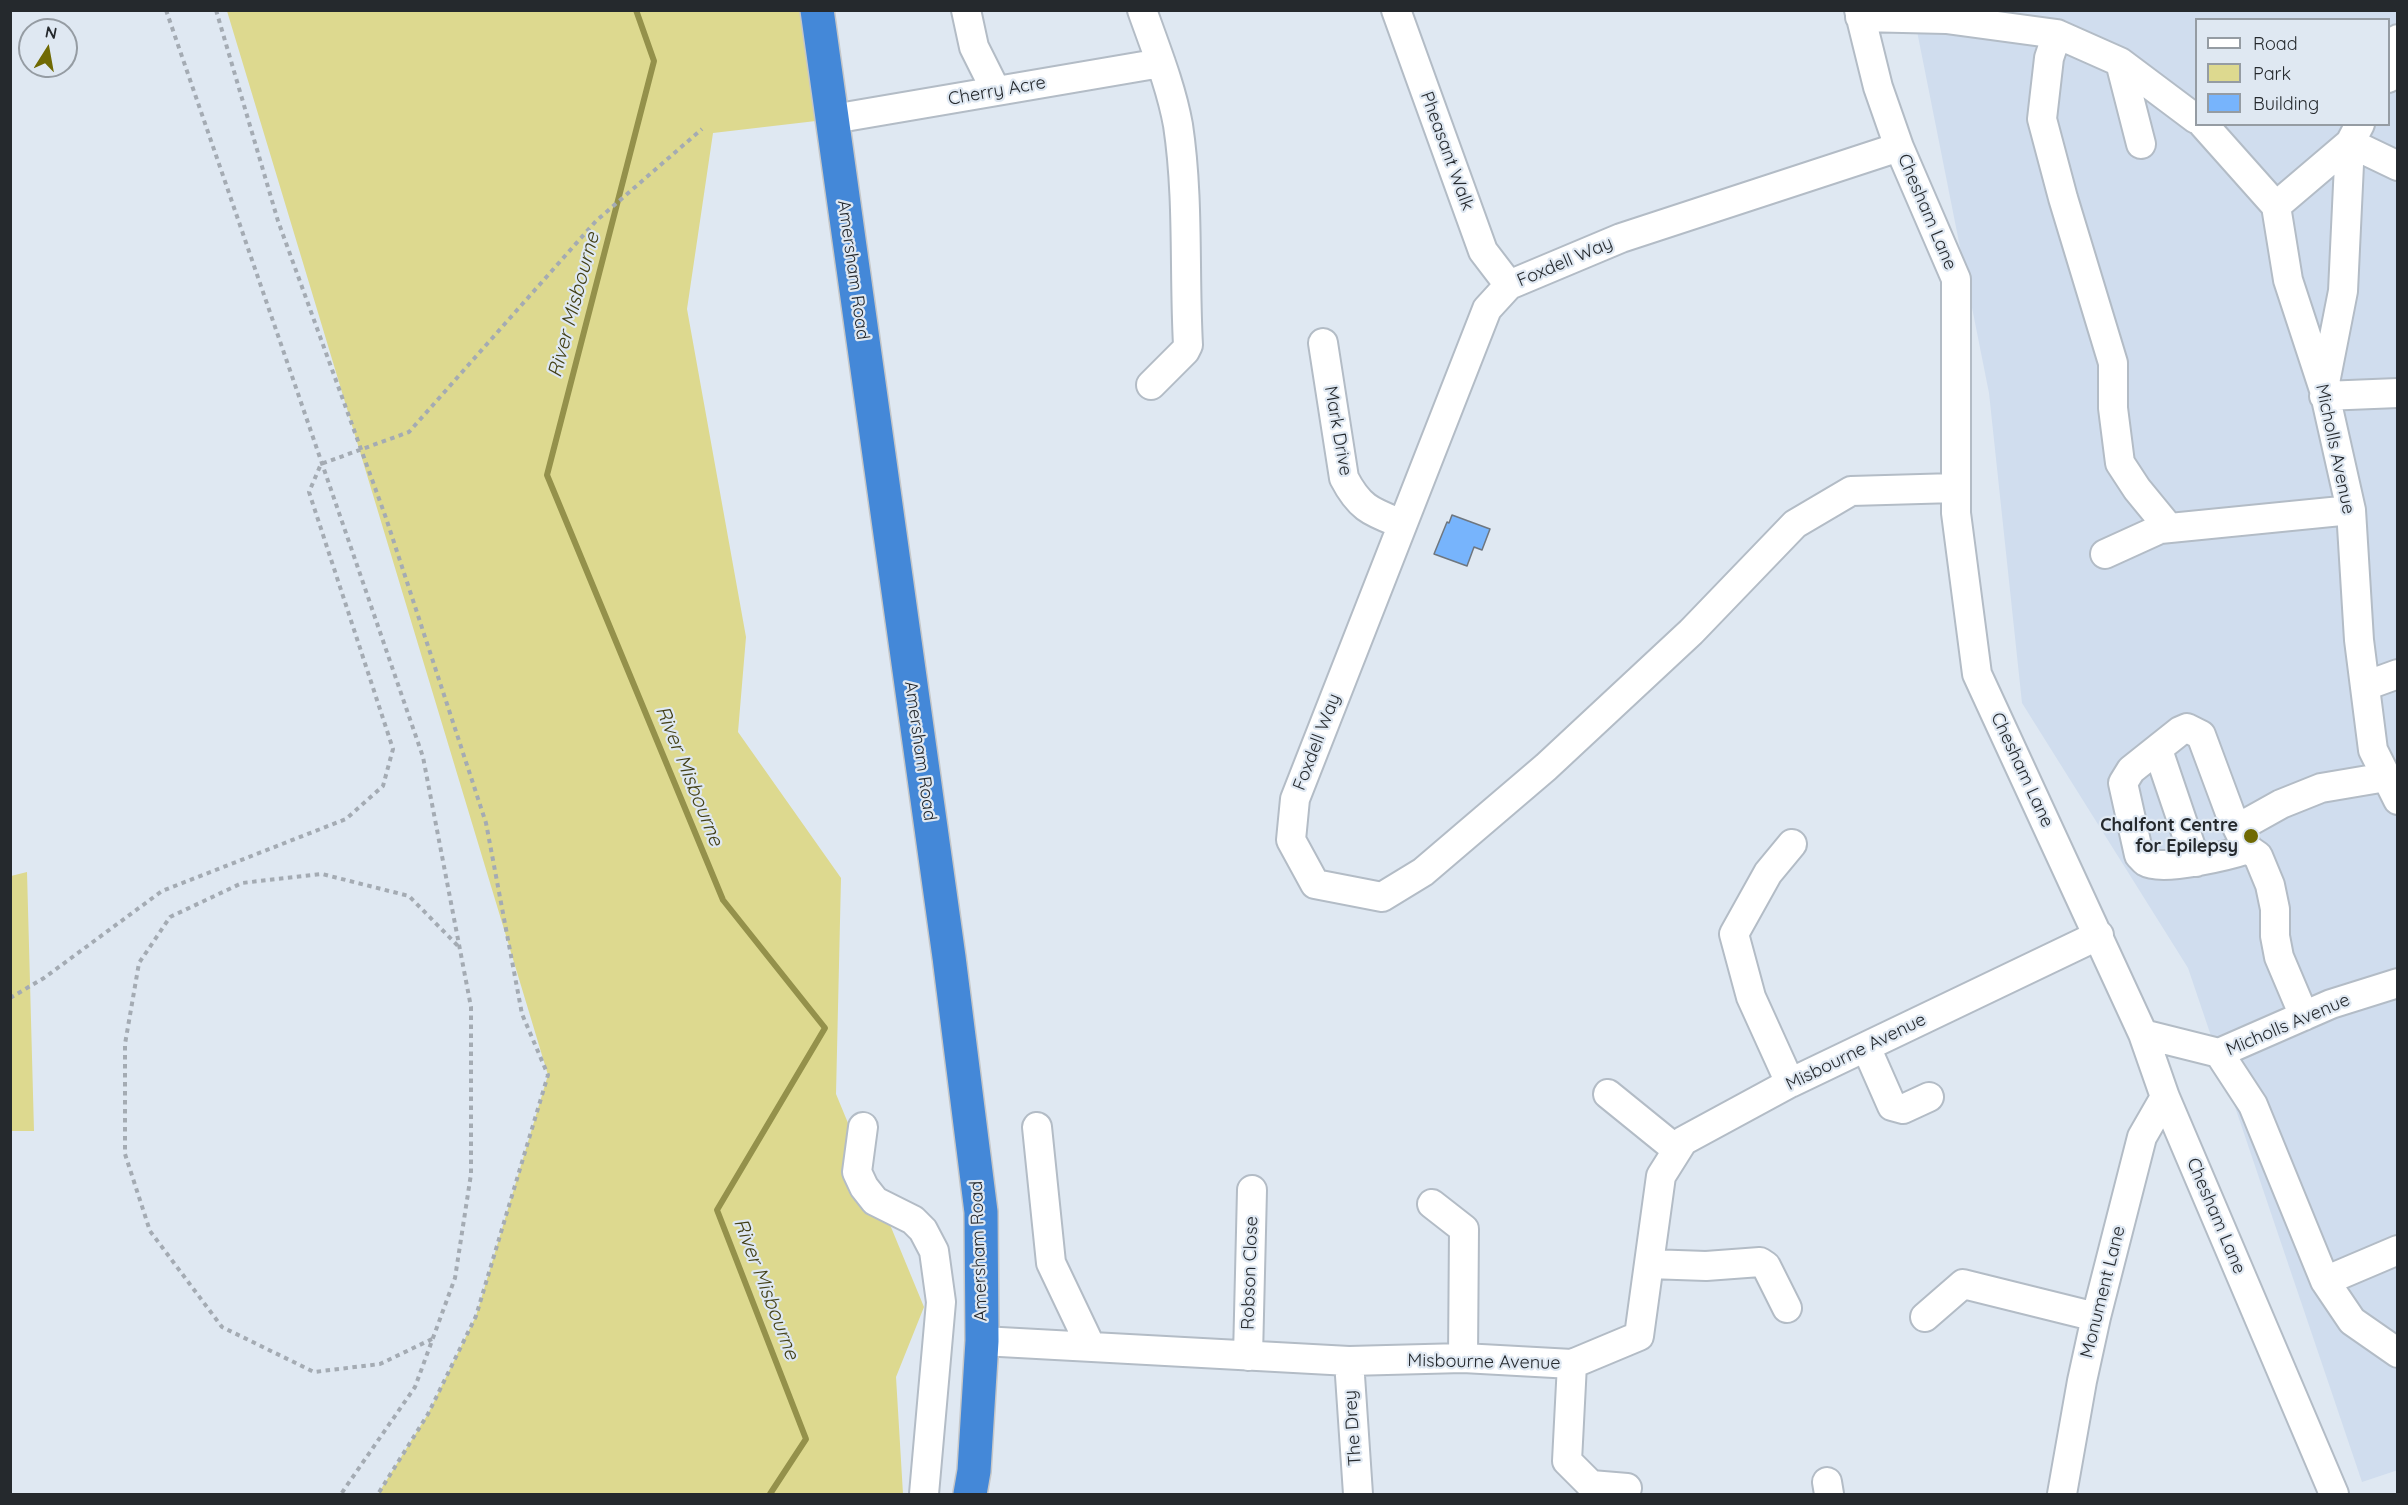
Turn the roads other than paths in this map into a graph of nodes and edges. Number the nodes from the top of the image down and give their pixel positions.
1 (817, 10) edge
2 (966, 10) edge
3 (1142, 10) edge
4 (1396, 10) edge
5 (1859, 14) edge
6 (2057, 34) junction
7 (2397, 39) edge
8 (2120, 62) junction
9 (1161, 63) junction
10 (2390, 73) edge
11 (996, 91) junction
12 (2195, 118) edge
13 (833, 119) junction
14 (2205, 126) edge
15 (2355, 134) edge
16 (2142, 144) dead end
17 (1899, 147) junction
18 (2397, 166) edge
19 (2276, 206) junction
20 (2288, 280) junction
21 (1509, 285) junction
22 (2339, 319) junction
23 (1323, 343) dead end
24 (1151, 386) dead end
25 (2324, 393) junction
26 (2397, 393) edge
27 (1956, 488) junction
28 (2351, 510) junction
29 (1402, 524) junction
30 (2169, 528) junction
31 (2105, 554) dead end
32 (2397, 674) edge
33 (2365, 686) junction
34 (2158, 750) junction
35 (2392, 789) edge
36 (2243, 838) junction
37 (1792, 844) dead end
38 (2196, 862) junction
39 (2099, 935) junction
40 (2397, 983) edge
41 (2304, 1016) junction
42 (2143, 1034) junction
43 (1866, 1047) junction
44 (2219, 1053) junction
45 (1790, 1083) junction
46 (1608, 1094) dead end
47 (2165, 1096) junction
48 (1929, 1097) dead end
49 (863, 1126) dead end
50 (1037, 1127) dead end
51 (1677, 1150) junction
52 (1252, 1190) dead end
53 (1432, 1204) dead end
54 (2397, 1250) edge
55 (1649, 1264) junction
56 (2325, 1281) junction
57 (1787, 1308) dead end
58 (1925, 1317) dead end
59 (2096, 1317) junction
60 (982, 1341) junction
61 (1091, 1347) junction
62 (2397, 1353) edge
63 (1248, 1356) junction
64 (1463, 1358) junction
65 (1349, 1361) junction
66 (1572, 1364) junction
67 (1627, 1488) dead end
68 (924, 1494) edge
69 (970, 1494) edge
70 (1358, 1494) edge
71 (2062, 1494) edge
72 (2334, 1494) edge

1 - 13 highway, Amersham Road
2 - 11 street
3 - 9 street
4 - 21 street, Pheasant Walk
5 - 6 street
5 - 17 street, Chesham Lane
6 - 8 street
6 - 30 street
7 - 10 street
8 - 12 street
8 - 16 street
9 - 11 street, Cherry Acre
9 - 24 street
11 - 13 street, Cherry Acre
13 - 60 highway, Amersham Road
14 - 19 street
15 - 18 street
15 - 19 street
15 - 22 street
17 - 21 street, Foxdell Way
17 - 27 street, Chesham Lane
19 - 20 street, Micholls Avenue
20 - 22 street
20 - 25 street, Micholls Avenue
21 - 29 street, Foxdell Way
22 - 25 street
23 - 29 street, Mark Drive
25 - 26 street
25 - 28 street, Micholls Avenue
27 - 29 street, Foxdell Way
27 - 39 street, Chesham Lane
28 - 30 street
28 - 33 street, Micholls Avenue
30 - 31 street
32 - 33 street
33 - 35 street, Micholls Avenue
34 - 36 street
34 - 38 street
34 - 38 street
35 - 36 street
36 - 38 street
36 - 41 street
37 - 45 street
39 - 42 street, Chesham Lane
39 - 43 street, Misbourne Avenue
40 - 41 street, Micholls Avenue
41 - 44 street, Micholls Avenue
42 - 44 street, Micholls Avenue
42 - 47 street, Chesham Lane
43 - 45 street, Misbourne Avenue
43 - 48 street
44 - 56 street
45 - 51 street, Misbourne Avenue
46 - 51 street
47 - 59 street, Monument Lane
47 - 72 street, Chesham Lane
49 - 68 street
50 - 61 street
51 - 55 street, Misbourne Avenue
52 - 63 street, Robson Close
53 - 64 street
54 - 56 street
55 - 57 street
55 - 66 street, Misbourne Avenue
56 - 62 street
58 - 59 street
59 - 71 street, Monument Lane
60 - 61 street, Misbourne Avenue
60 - 69 highway, Amersham Road
61 - 63 street, Misbourne Avenue
63 - 65 street, Misbourne Avenue
64 - 65 street, Misbourne Avenue
64 - 66 street, Misbourne Avenue
65 - 70 street, The Drey
66 - 67 street

